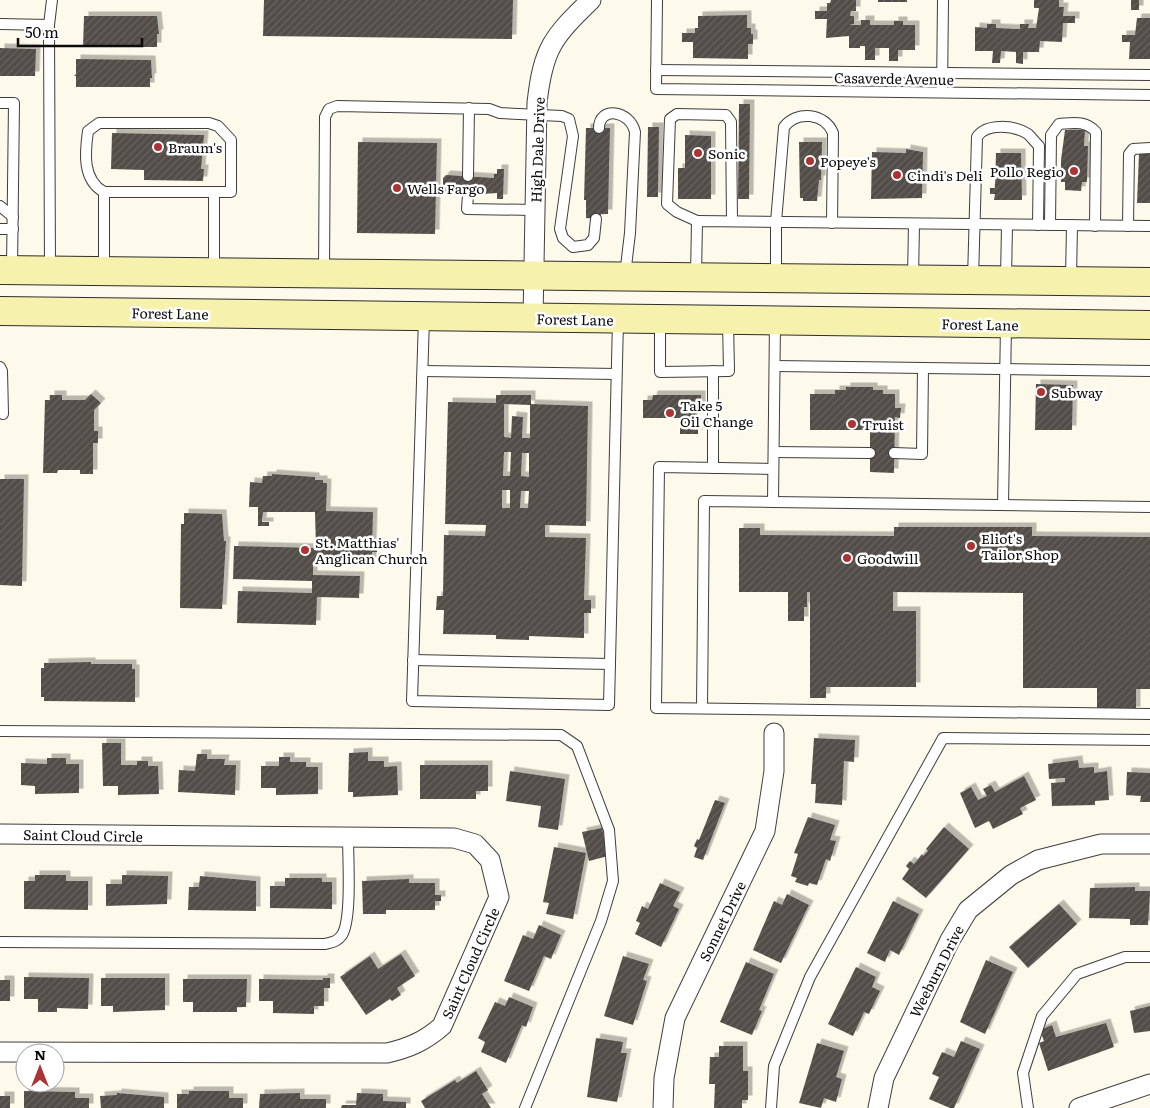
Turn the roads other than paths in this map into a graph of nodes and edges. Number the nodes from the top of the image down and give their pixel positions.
1 (52, 0) edge
2 (591, 0) edge
3 (657, 0) edge
4 (943, 0) edge
5 (0, 24) edge
6 (49, 25) junction
7 (656, 70) junction
8 (942, 73) junction
9 (1150, 75) edge
10 (942, 92) junction
11 (1150, 95) edge
12 (0, 103) edge
13 (469, 108) junction
14 (537, 114) junction
15 (598, 128) dead end
16 (1150, 148) edge
17 (468, 176) dead end
18 (104, 192) junction
19 (214, 192) junction
20 (468, 195) dead end
21 (0, 206) edge
22 (535, 210) junction
23 (13, 218) junction
24 (596, 218) dead end
25 (697, 221) junction
26 (732, 221) junction
27 (776, 222) junction
28 (832, 223) junction
29 (914, 224) junction
30 (974, 224) junction
31 (1007, 225) junction
32 (1038, 225) junction
33 (1050, 225) junction
34 (1072, 226) junction
35 (1095, 226) junction
36 (1128, 226) junction
37 (1150, 226) edge
38 (0, 229) edge
39 (13, 229) junction
40 (6, 270) edge
41 (50, 270) junction
42 (104, 271) junction
43 (214, 272) junction
44 (324, 273) junction
45 (533, 276) junction
46 (625, 276) junction
47 (696, 277) junction
48 (776, 278) junction
49 (913, 280) junction
50 (973, 280) junction
51 (1006, 281) junction
52 (1072, 281) junction
53 (1150, 282) edge
54 (0, 311) edge
55 (103, 312) junction
56 (325, 316) junction
57 (424, 317) junction
58 (533, 318) junction
59 (618, 319) junction
60 (660, 320) junction
61 (728, 321) junction
62 (775, 321) junction
63 (1006, 324) junction
64 (1150, 325) edge
65 (775, 366) junction
66 (0, 367) edge
67 (924, 368) junction
68 (1005, 369) junction
69 (1150, 371) edge
70 (423, 372) junction
71 (713, 372) junction
72 (616, 374) junction
73 (3, 414) dead end
74 (774, 452) junction
75 (870, 453) dead end
76 (894, 453) dead end
77 (713, 468) junction
78 (773, 469) junction
79 (773, 502) junction
80 (1003, 505) junction
81 (1150, 507) edge
82 (413, 660) junction
83 (610, 664) junction
84 (702, 708) junction
85 (1150, 714) edge
86 (0, 731) edge
87 (774, 733) dead end
88 (1150, 740) edge
89 (0, 834) edge
90 (348, 837) junction
91 (1150, 844) edge
92 (0, 942) edge
93 (1150, 957) edge
94 (0, 1052) edge
95 (1150, 1084) edge
96 (525, 1108) edge
97 (663, 1108) edge
98 (771, 1108) edge
99 (878, 1108) edge
100 (1028, 1108) edge
101 (1079, 1108) edge

1 - 6 lane
2 - 14 street, High Dale Drive
3 - 7 lane, Casaverde Avenue
4 - 8 lane
5 - 6 lane
6 - 41 lane
7 - 8 lane, Casaverde Avenue
7 - 10 lane, Casaverde Avenue
8 - 9 lane, Casaverde Avenue
8 - 10 lane
10 - 11 lane, Casaverde Avenue
12 - 23 lane
13 - 14 lane
13 - 17 lane
13 - 44 lane
14 - 22 street, High Dale Drive
14 - 24 lane
15 - 46 lane
16 - 36 lane
18 - 19 lane
18 - 19 lane
18 - 42 lane
19 - 43 lane
20 - 22 lane
21 - 23 lane
22 - 45 street, High Dale Drive
23 - 39 lane
25 - 26 lane
25 - 26 lane
25 - 47 lane
26 - 27 lane
27 - 28 lane
27 - 28 lane
27 - 48 lane
28 - 29 lane
29 - 30 lane
29 - 49 lane
30 - 31 lane
30 - 32 lane
30 - 50 lane
31 - 32 lane
31 - 51 lane
32 - 33 lane
33 - 34 lane
33 - 35 lane
34 - 35 lane
34 - 52 lane
35 - 36 lane
36 - 37 lane
38 - 39 lane
39 - 40 lane
40 - 41 main road
41 - 42 main road
42 - 43 main road
42 - 55 main road
43 - 44 main road
44 - 45 main road
44 - 56 main road
45 - 46 main road
45 - 58 street, High Dale Drive
46 - 47 main road
47 - 48 main road
48 - 49 main road
48 - 62 main road
49 - 50 main road
50 - 51 main road
51 - 52 main road
51 - 63 main road
52 - 53 main road
54 - 55 main road, Forest Lane
55 - 56 main road, Forest Lane
56 - 57 main road, Forest Lane
57 - 58 main road, Forest Lane
57 - 70 lane
58 - 59 main road, Forest Lane
59 - 60 main road, Forest Lane
59 - 72 lane
60 - 61 main road, Forest Lane
60 - 71 lane
61 - 62 main road, Forest Lane
61 - 71 lane
62 - 63 main road, Forest Lane
62 - 65 lane
63 - 64 main road, Forest Lane
63 - 68 lane
65 - 67 lane
65 - 74 lane
66 - 73 lane
67 - 68 lane
67 - 76 lane
68 - 69 lane
68 - 80 lane
70 - 72 lane
70 - 82 lane
71 - 77 lane
72 - 83 lane
74 - 75 lane
74 - 78 lane
77 - 78 lane
77 - 84 lane
78 - 79 lane
79 - 80 lane
79 - 84 lane
80 - 81 lane
82 - 83 lane
82 - 83 lane
84 - 85 lane
86 - 96 lane
87 - 97 street, Sonnet Drive
88 - 98 lane
89 - 90 street, Saint Cloud Circle
90 - 92 lane
90 - 94 street, Saint Cloud Circle
91 - 99 street, Weeburn Drive
93 - 100 lane
95 - 101 street

